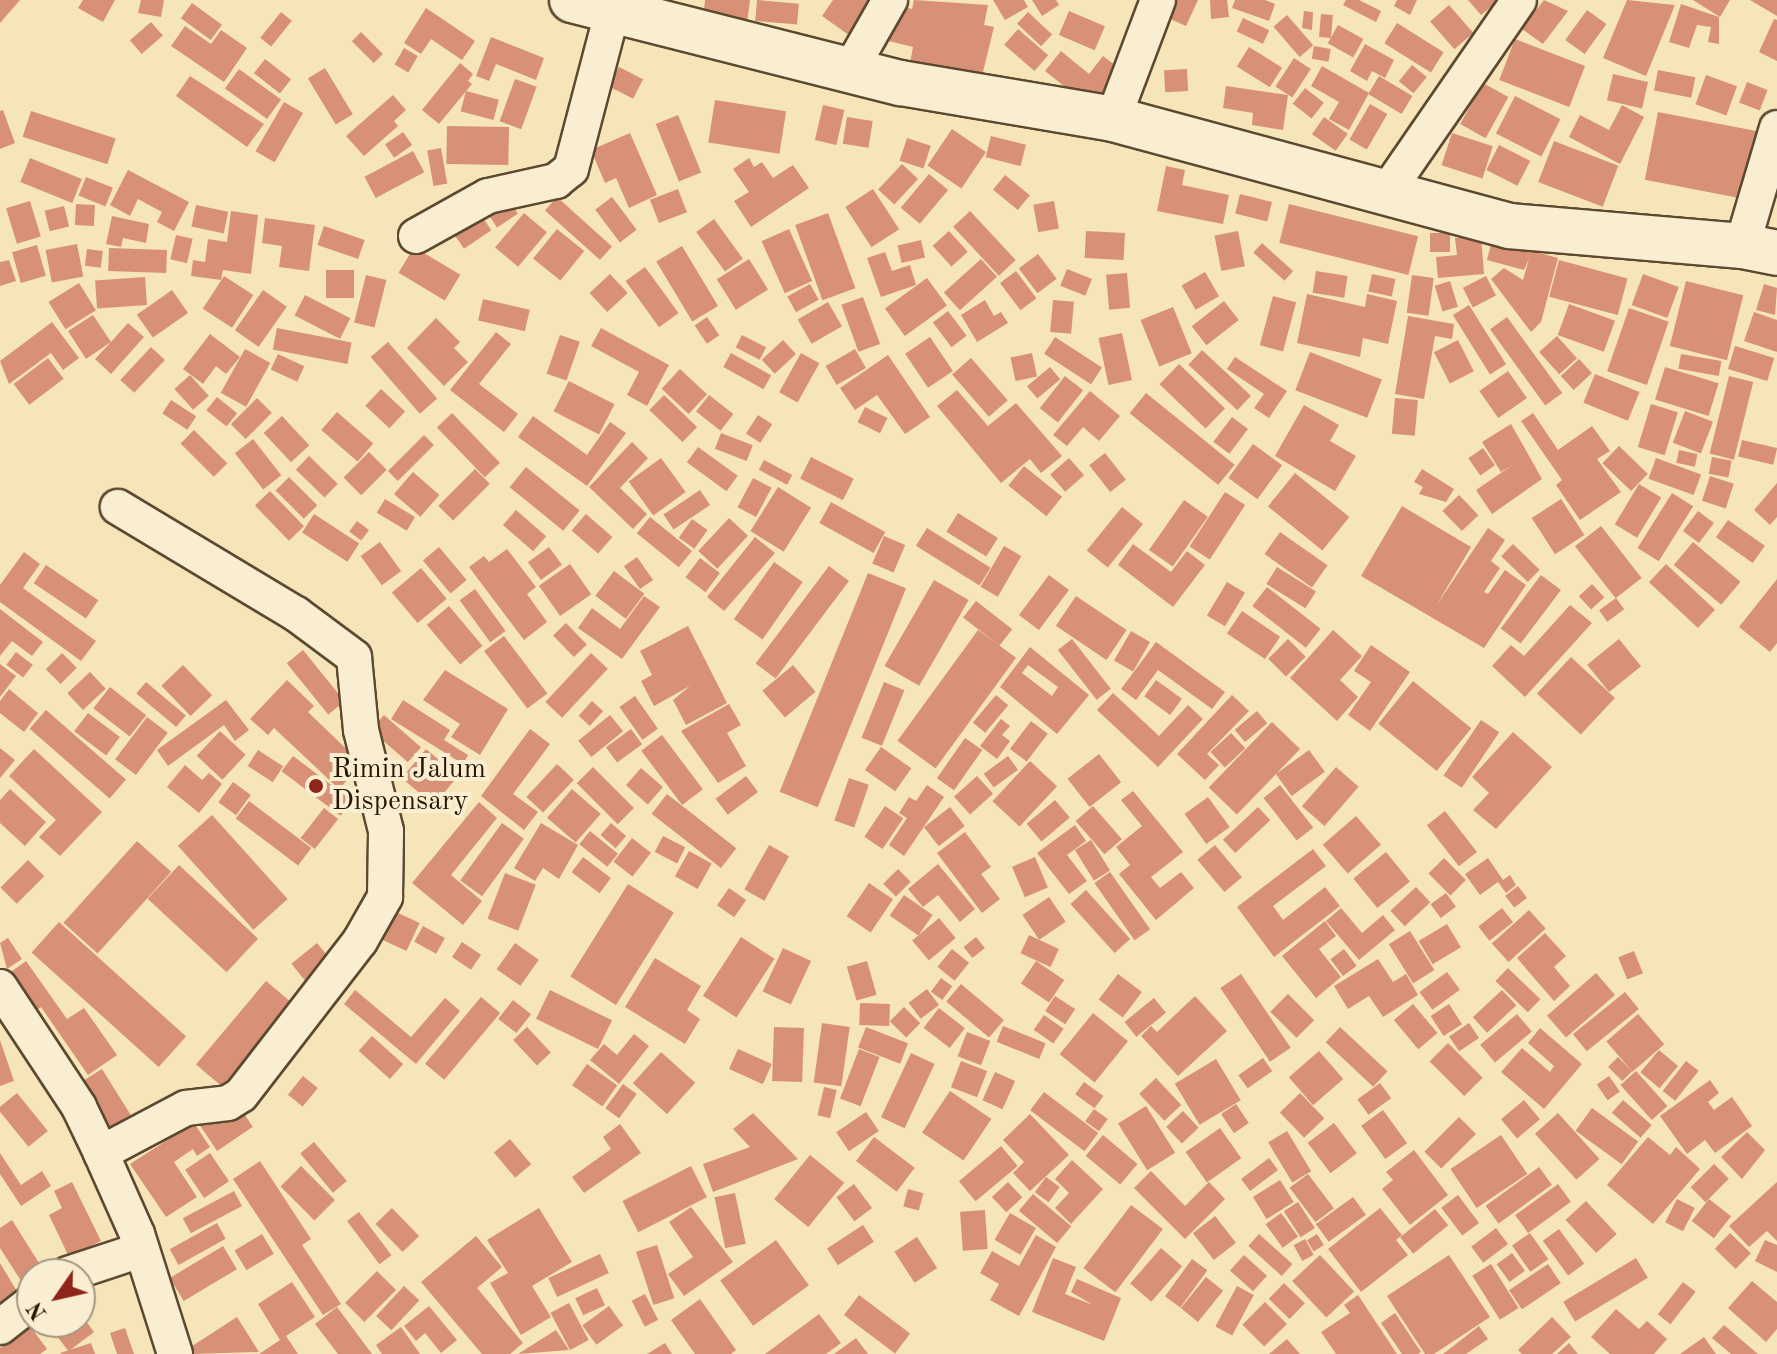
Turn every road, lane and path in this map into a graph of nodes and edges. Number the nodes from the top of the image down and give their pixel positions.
1 (890, 0) edge
2 (1158, 0) edge
3 (1519, 0) edge
4 (592, 6) edge
5 (850, 70) junction
6 (1113, 119) junction
7 (1777, 128) edge
8 (1386, 193) junction
9 (416, 236) dead end
10 (1760, 249) edge
11 (118, 507) dead end
12 (0, 987) edge
13 (101, 1153) junction
14 (141, 1250) junction
15 (96, 1265) edge
16 (16, 1314) edge
17 (0, 1327) edge
18 (175, 1354) edge

1 - 5 street
2 - 6 street
3 - 8 street
4 - 5 street
4 - 9 street
5 - 6 street
6 - 8 street
7 - 10 street
8 - 10 street
11 - 13 street
12 - 13 street
13 - 14 street
14 - 15 street
14 - 18 street
16 - 17 street

